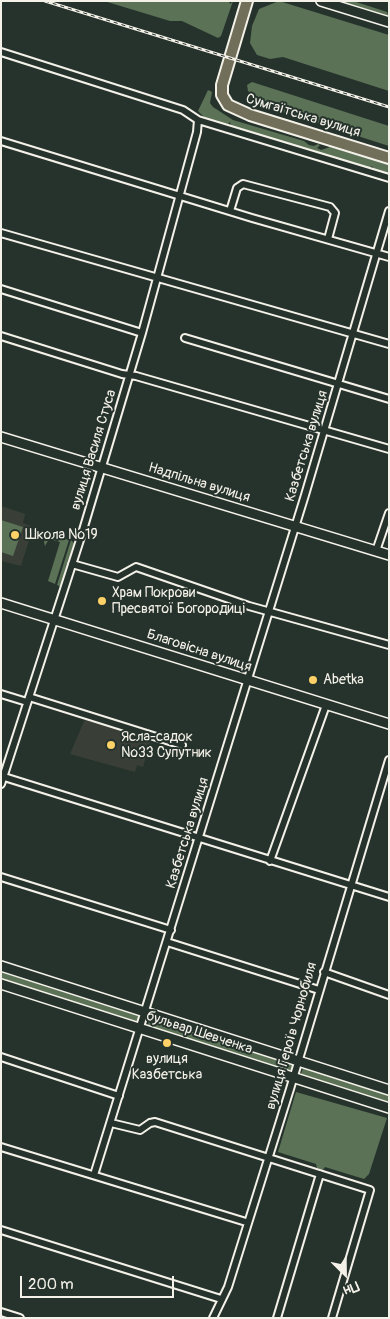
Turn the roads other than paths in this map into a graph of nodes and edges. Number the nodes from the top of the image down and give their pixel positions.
1 (247, 1) edge
2 (321, 1) edge
3 (389, 22) edge
4 (2, 53) edge
5 (1, 62) edge
6 (198, 120) junction
7 (1, 141) edge
8 (389, 158) edge
9 (389, 178) edge
10 (179, 194) junction
11 (230, 211) junction
12 (389, 211) edge
13 (1, 233) edge
14 (328, 240) junction
15 (376, 254) junction
16 (389, 257) edge
17 (156, 278) junction
18 (1, 289) edge
19 (142, 333) junction
20 (353, 334) junction
21 (1, 336) edge
22 (185, 338) dead end
23 (389, 344) edge
24 (129, 374) junction
25 (339, 383) junction
26 (389, 399) edge
27 (324, 431) junction
28 (1, 437) edge
29 (389, 449) edge
30 (102, 468) junction
31 (389, 513) edge
32 (295, 527) junction
33 (376, 551) junction
34 (389, 555) edge
35 (72, 564) junction
36 (1, 603) edge
37 (268, 611) junction
38 (54, 620) junction
39 (389, 645) edge
40 (247, 681) junction
41 (1, 694) edge
42 (28, 700) junction
43 (326, 705) junction
44 (389, 724) edge
45 (182, 745) dead end
46 (389, 760) edge
47 (2, 779) edge
48 (199, 839) junction
49 (270, 861) junction
50 (1, 877) edge
51 (350, 885) junction
52 (389, 897) edge
53 (171, 930) junction
54 (167, 942) junction
55 (1, 966) edge
56 (324, 972) junction
57 (1, 984) edge
58 (318, 990) junction
59 (389, 995) edge
60 (146, 1012) junction
61 (141, 1029) junction
62 (1, 1057) edge
63 (298, 1061) junction
64 (294, 1078) junction
65 (389, 1090) edge
66 (119, 1096) junction
67 (389, 1108) edge
68 (111, 1123) junction
69 (1, 1147) edge
70 (269, 1157) junction
71 (320, 1174) junction
72 (94, 1176) junction
73 (246, 1222) junction
74 (1, 1230) edge
75 (221, 1299) junction
76 (1, 1312) edge
77 (20, 1318) edge
78 (213, 1318) edge
79 (277, 1318) edge
80 (332, 1318) edge

1 - 8 main road, Сумгаїтська вулиця
2 - 3 main road
4 - 5 street
4 - 6 street
6 - 9 street
6 - 10 street, вулиця Василя Стуса
7 - 10 street
10 - 11 street
10 - 17 street, вулиця Василя Стуса
11 - 14 street
11 - 14 street
12 - 15 street, Казбетська вулиця
13 - 17 street
14 - 15 street
15 - 16 street
15 - 20 street, Казбетська вулиця
17 - 19 street, вулиця Василя Стуса
17 - 20 street
18 - 19 street
19 - 24 street, вулиця Василя Стуса
20 - 23 street
20 - 25 street, Казбетська вулиця
21 - 24 street
22 - 25 street, Казбетська вулиця
24 - 27 street
24 - 30 street, вулиця Василя Стуса
25 - 26 street
25 - 27 street, Казбетська вулиця
27 - 29 street
27 - 32 street, Казбетська вулиця
28 - 30 main road, Надпільна вулиця
30 - 32 main road, Надпільна вулиця
30 - 35 street, вулиця Василя Стуса
31 - 33 street
32 - 33 main road, Надпільна вулиця
32 - 37 street, Казбетська вулиця
33 - 34 main road, Надпільна вулиця
35 - 37 street
35 - 38 street, вулиця Василя Стуса
36 - 38 main road, Благовісна вулиця
37 - 39 street
37 - 40 street, Казбетська вулиця
38 - 40 main road, Благовісна вулиця
38 - 42 street, вулиця Василя Стуса
40 - 43 main road, Благовісна вулиця
40 - 48 street, Казбетська вулиця
41 - 42 street
42 - 45 street
42 - 47 street, вулиця Василя Стуса
43 - 44 main road, Благовісна вулиця
43 - 49 street
46 - 51 street, вулиця Героїв Чорнобиля
47 - 48 street
48 - 49 street
48 - 53 street, Казбетська вулиця
49 - 51 street
50 - 53 street
51 - 52 street
51 - 56 street, вулиця Героїв Чорнобиля
53 - 54 street, Казбетська вулиця
54 - 58 street
54 - 60 street, Казбетська вулиця
55 - 60 main road, бульвар Шевченка
56 - 58 street, вулиця Героїв Чорнобиля
56 - 59 street
57 - 61 main road, бульвар Шевченка
58 - 63 street, вулиця Героїв Чорнобиля
60 - 61 street, Казбетська вулиця
60 - 63 main road, бульвар Шевченка
61 - 64 main road, бульвар Шевченка
61 - 66 street, Казбетська вулиця
62 - 66 street
63 - 64 street, вулиця Героїв Чорнобиля
63 - 65 main road, бульвар Шевченка
64 - 67 main road, бульвар Шевченка
64 - 70 street, вулиця Героїв Чорнобиля
66 - 68 street, Казбетська вулиця
68 - 70 street
68 - 72 street, Казбетська вулиця
69 - 72 street
70 - 71 street
70 - 73 street, вулиця Героїв Чорнобиля
71 - 79 street
71 - 80 street
72 - 73 street
73 - 75 street, вулиця Героїв Чорнобиля
74 - 75 street
75 - 78 street, вулиця Героїв Чорнобиля
76 - 77 street

